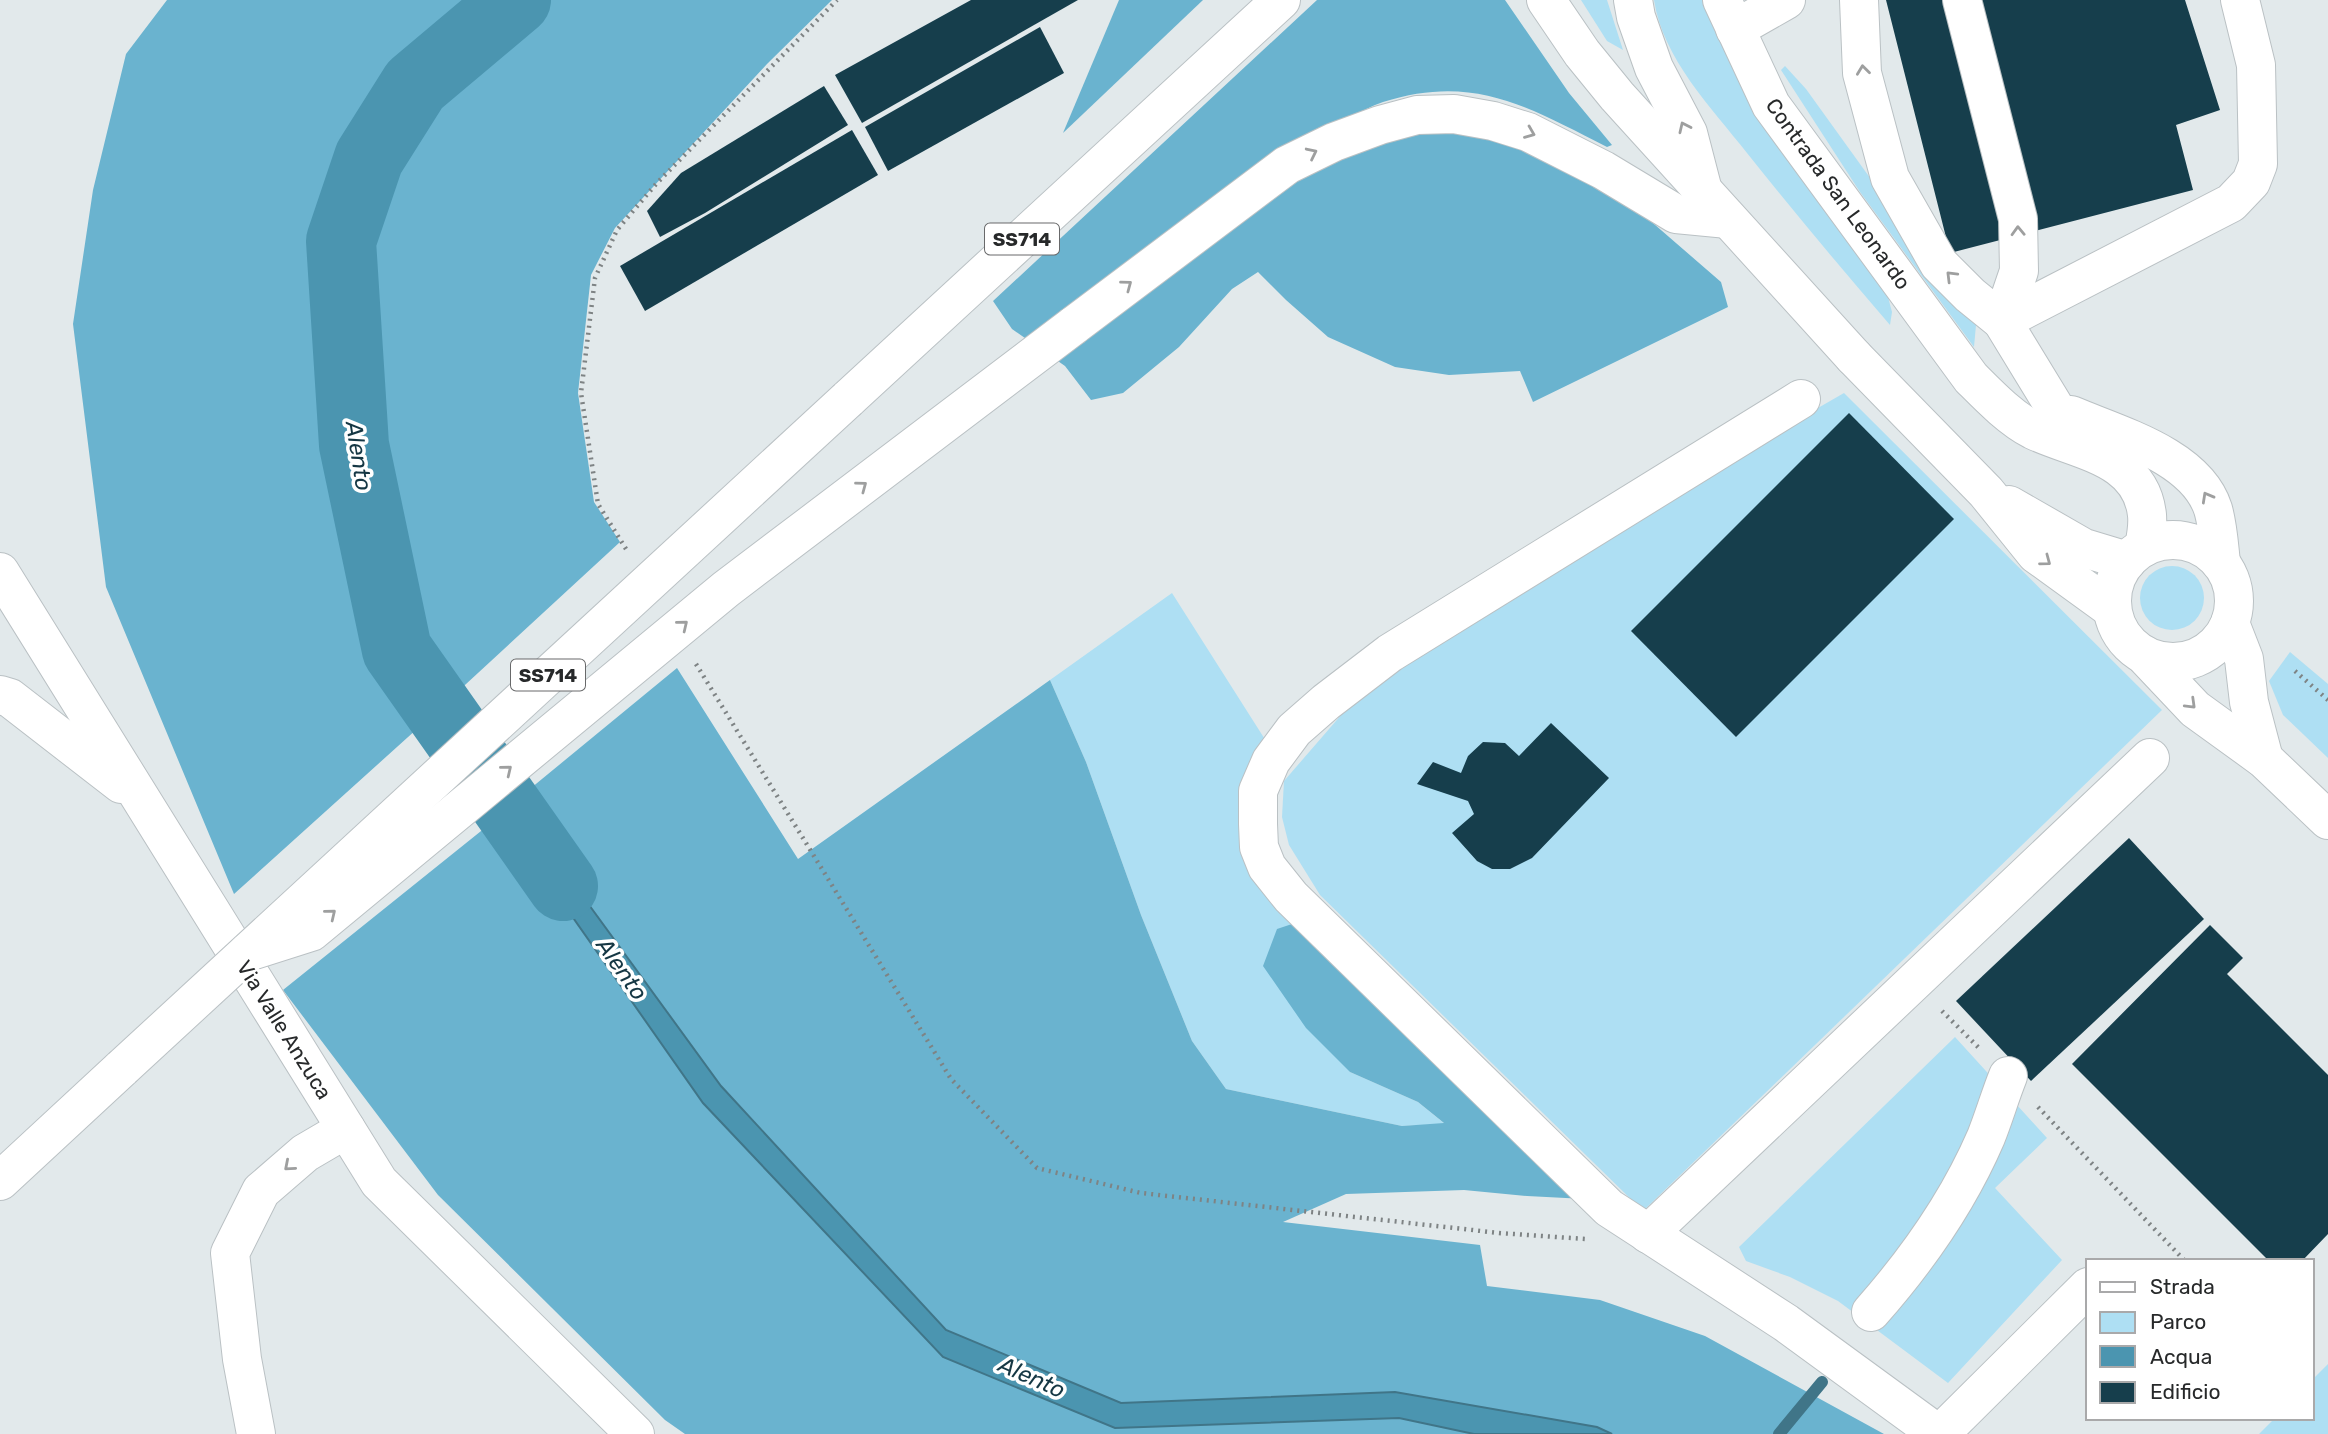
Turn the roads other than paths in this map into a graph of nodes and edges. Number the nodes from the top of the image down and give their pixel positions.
1 (1280, 0) edge
2 (1546, 0) edge
3 (1633, 0) edge
4 (1860, 0) edge
5 (1962, 0) edge
6 (2240, 0) edge
7 (1777, 2) edge
8 (1729, 14) edge
9 (1716, 205) junction
10 (2002, 321) junction
11 (1971, 378) junction
12 (1801, 399) dead end
13 (2055, 408) junction
14 (2094, 453) junction
15 (1986, 492) junction
16 (2136, 554) junction
17 (2221, 563) junction
18 (0, 572) edge
19 (2112, 609) junction
20 (2230, 623) junction
21 (2144, 655) junction
22 (0, 695) edge
23 (2150, 758) dead end
24 (2264, 759) junction
25 (140, 798) junction
26 (2328, 820) edge
27 (248, 952) junction
28 (2008, 1076) road end
29 (346, 1129) junction
30 (0, 1181) edge
31 (1637, 1227) junction
32 (2086, 1289) edge
33 (1871, 1312) dead end
34 (256, 1434) edge
35 (635, 1434) edge
36 (1939, 1434) edge

1 - 27 main road, SS714, bridge
2 - 9 main road
9 -> 3 main road
10 -> 4 main road
10 -> 5 main road
6 - 10 main road
7 - 8 main road
8 - 11 main road, Contrada San Leonardo
9 - 15 main road
27 -> 9 main road, bridge
10 - 13 main road
11 - 13 main road
11 - 14 main road, Contrada San Leonardo
12 - 31 main road
13 - 14 main road
17 -> 13 main road
14 - 16 main road, Contrada San Leonardo
15 - 16 main road
15 -> 19 main road
16 - 17 main road
16 - 19 main road
17 - 20 main road
18 - 25 main road, Via Valle Anzuca
19 - 21 main road
20 - 21 main road
20 - 24 main road
21 -> 24 main road
22 - 25 main road
23 - 31 main road
24 - 26 main road
25 - 29 main road, Via Valle Anzuca
27 - 30 main road, SS714, bridge
28 - 33 main road
29 -> 34 main road
29 - 35 main road, Via Valle Anzuca
31 - 36 main road
32 - 36 main road

